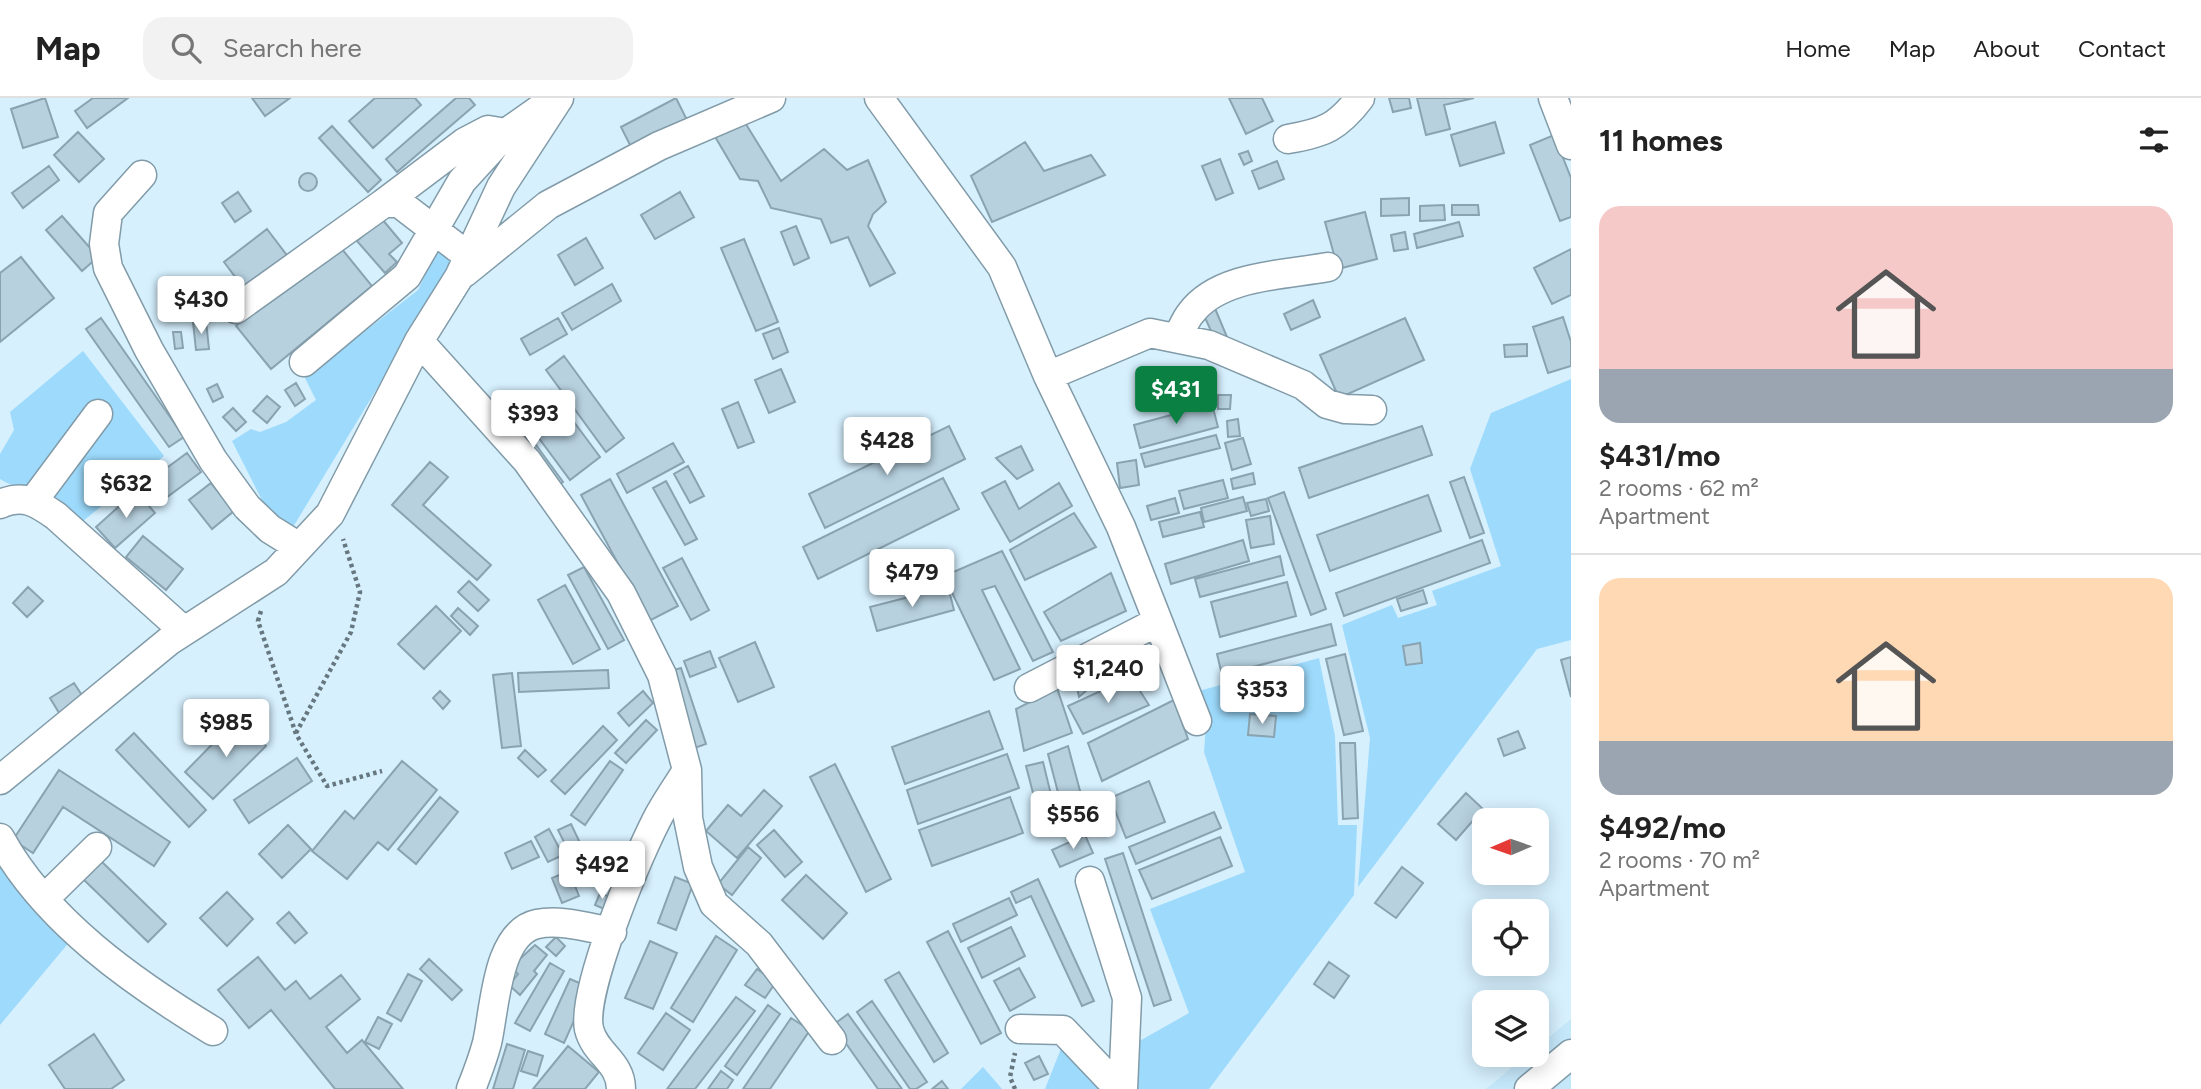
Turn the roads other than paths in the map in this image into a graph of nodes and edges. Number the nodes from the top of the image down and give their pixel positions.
1 (557, 98) edge
2 (771, 98) edge
3 (879, 98) edge
4 (1360, 98) edge
5 (1553, 98) edge
6 (506, 133) junction
7 (1288, 139) dead end
8 (1571, 145) edge
9 (142, 175) dead end
10 (384, 203) junction
11 (434, 231) junction
12 (464, 266) junction
13 (1328, 267) dead end
14 (236, 309) dead end
15 (1178, 337) junction
16 (419, 341) junction
17 (304, 362) dead end
18 (1048, 376) junction
19 (1371, 410) dead end
20 (98, 414) dead end
21 (34, 500) junction
22 (0, 504) edge
23 (299, 547) junction
24 (1157, 622) junction
25 (184, 631) junction
26 (1029, 688) dead end
27 (1197, 721) dead end
28 (687, 770) junction
29 (0, 780) edge
30 (0, 838) edge
31 (97, 847) dead end
32 (1090, 881) dead end
33 (44, 900) junction
34 (612, 932) junction
35 (1020, 1029) road end
36 (213, 1031) dead end
37 (832, 1040) dead end
38 (1571, 1054) edge
39 (471, 1089) edge
40 (621, 1089) edge
41 (1121, 1089) edge
42 (1528, 1089) edge

1 - 6 street
1 - 12 street
2 - 12 street
3 - 18 street
4 - 7 street
5 - 8 street
6 - 10 street
6 - 11 street
9 - 23 street
10 - 11 street
10 - 14 street
11 - 12 street
11 - 17 street
12 - 16 street
13 - 15 street
15 - 18 street
15 - 19 street
16 - 23 street
16 - 28 street
18 - 24 street
20 - 21 street
21 - 22 street
21 - 25 street
23 - 25 street
24 - 26 street
24 - 27 street
25 - 29 street
28 - 34 street
28 - 37 street
30 - 33 street
31 - 33 street
32 - 41 street
33 - 36 street
34 - 39 street
34 - 40 street
35 - 41 street
38 - 42 street

